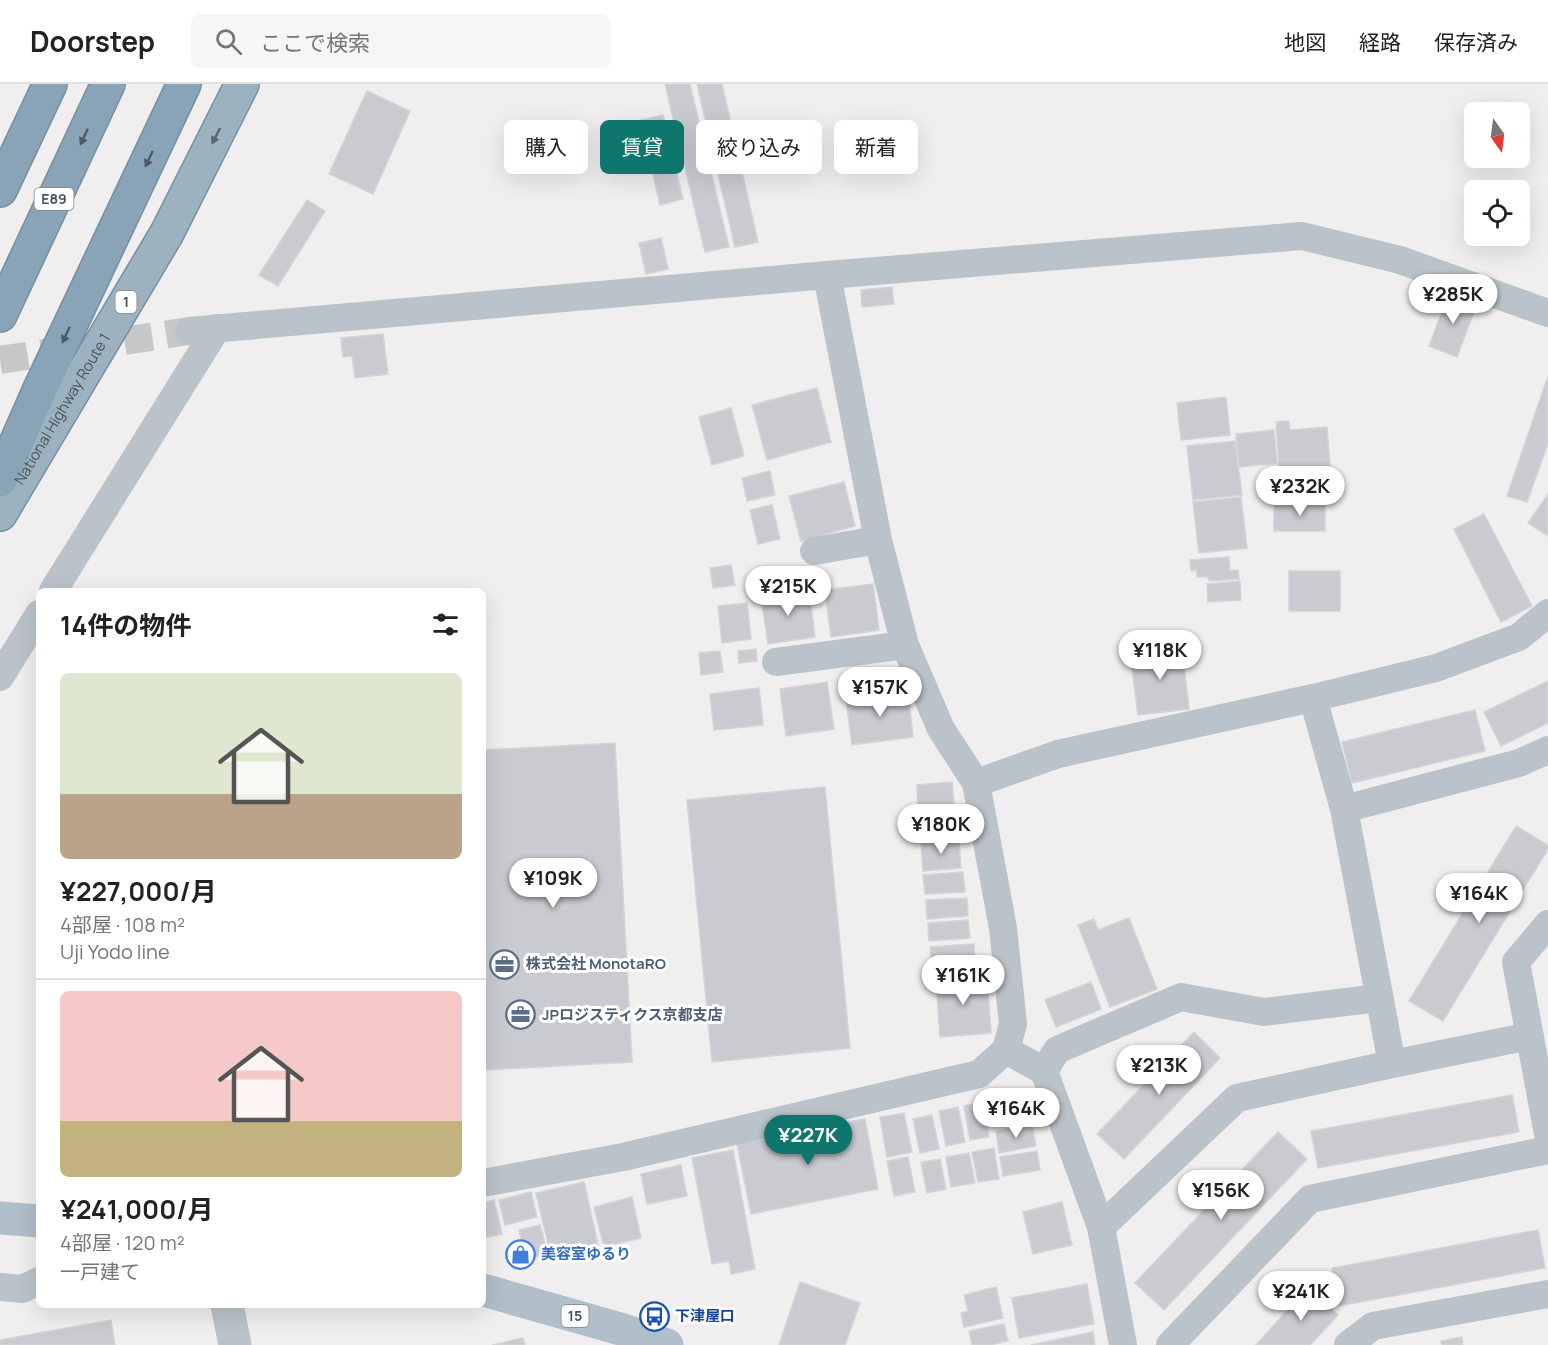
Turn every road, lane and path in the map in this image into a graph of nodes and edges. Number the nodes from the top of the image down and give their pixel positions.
1 (50, 84) edge
2 (108, 84) edge
3 (242, 84) edge
4 (179, 95) edge
5 (0, 190) edge
6 (827, 275) junction
7 (1548, 313) edge
8 (0, 315) edge
9 (217, 328) junction
10 (189, 331) tunnel mouth
11 (0, 480) edge
12 (0, 514) edge
13 (878, 540) junction
14 (814, 551) dead end
15 (55, 588) edge
16 (1548, 613) edge
17 (36, 619) edge
18 (905, 645) junction
19 (776, 662) dead end
20 (0, 677) edge
21 (1313, 698) junction
22 (1548, 750) edge
23 (976, 783) junction
24 (1344, 809) junction
25 (1548, 924) edge
26 (1380, 998) junction
27 (1530, 1036) junction
28 (1006, 1050) junction
29 (1392, 1064) junction
30 (1044, 1071) junction
31 (1548, 1134) edge
32 (1548, 1150) edge
33 (486, 1182) edge
34 (0, 1218) edge
35 (36, 1221) edge
36 (1101, 1227) junction
37 (486, 1291) edge
38 (1548, 1294) edge
39 (228, 1308) edge
40 (235, 1345) edge
41 (667, 1345) edge
42 (1123, 1345) edge
43 (1170, 1345) edge
44 (1348, 1345) edge

1 - 5 highway
2 -> 8 highway, E89
3 -> 12 highway, National Highway Route 1 / 1
4 -> 11 highway
6 - 7 street
6 - 9 street
6 - 13 street
9 - 10 street
9 - 15 street
13 - 14 street
13 - 18 street
16 - 21 street
17 - 20 street
18 - 19 street
18 - 23 street
21 - 23 street
21 - 24 street
22 - 24 street
23 - 28 street
24 - 26 street
25 - 27 street
26 - 29 street
26 - 30 street
27 - 29 street
27 - 31 street
28 - 30 street
28 - 33 street
29 - 36 street
30 - 36 street
32 - 43 street
34 - 35 main road
36 - 42 street
37 - 41 main road, 15
38 - 44 street
39 - 40 street

